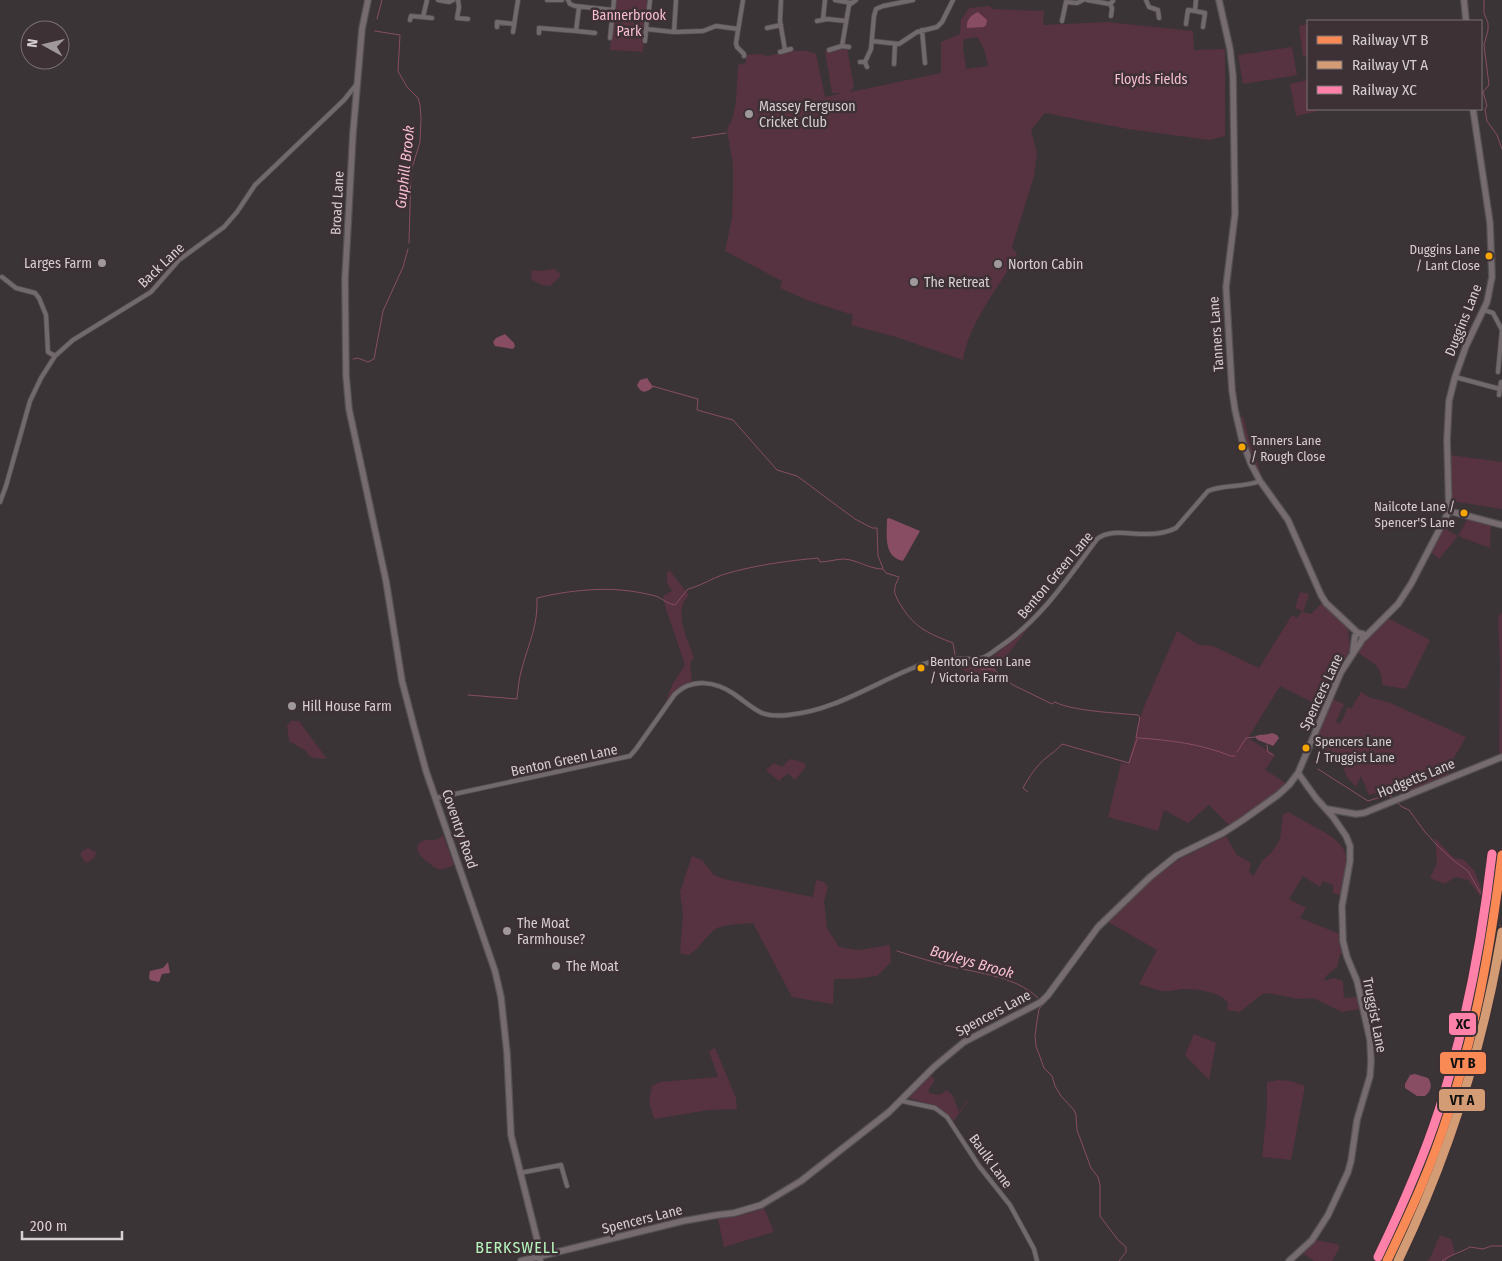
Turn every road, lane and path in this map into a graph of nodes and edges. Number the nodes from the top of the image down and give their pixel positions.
1 (368, 0) edge
2 (427, 0) edge
3 (438, 0) edge
4 (453, 0) edge
5 (458, 0) edge
6 (518, 0) edge
7 (547, 0) edge
8 (562, 0) edge
9 (568, 0) edge
10 (614, 0) edge
11 (650, 0) edge
12 (676, 0) edge
13 (743, 0) edge
14 (781, 0) edge
15 (825, 0) edge
16 (835, 0) edge
17 (856, 0) edge
18 (906, 0) edge
19 (913, 0) edge
20 (953, 0) edge
21 (1083, 0) edge
22 (1087, 0) edge
23 (1146, 0) edge
24 (1196, 0) edge
25 (1219, 0) edge
26 (1464, 0) edge
27 (851, 3) junction
28 (1111, 3) edge
29 (579, 7) junction
30 (649, 8) dead end
31 (613, 10) junction
32 (1195, 11) junction
33 (1111, 16) dead end
34 (423, 17) junction
35 (432, 18) dead end
36 (1160, 18) dead end
37 (468, 19) dead end
38 (410, 20) dead end
39 (647, 20) dead end
40 (823, 20) junction
41 (1466, 20) edge
42 (817, 21) dead end
43 (846, 21) junction
44 (1062, 21) dead end
45 (497, 23) dead end
46 (514, 24) junction
47 (1186, 24) dead end
48 (781, 25) junction
49 (1203, 27) dead end
50 (539, 28) dead end
51 (766, 28) dead end
52 (646, 29) junction
53 (738, 29) junction
54 (922, 30) junction
55 (576, 31) junction
56 (513, 32) dead end
57 (674, 32) junction
58 (595, 33) dead end
59 (610, 38) dead end
60 (645, 41) dead end
61 (872, 42) junction
62 (895, 44) junction
63 (842, 46) junction
64 (849, 47) dead end
65 (792, 49) dead end
66 (785, 50) junction
67 (829, 50) dead end
68 (780, 52) dead end
69 (744, 56) dead end
70 (860, 62) dead end
71 (865, 62) junction
72 (925, 63) dead end
73 (894, 64) dead end
74 (867, 67) dead end
75 (358, 83) junction
76 (1474, 110) edge
77 (2, 277) dead end
78 (1484, 310) junction
79 (55, 356) junction
80 (1492, 368) dead end
81 (1455, 376) junction
82 (1501, 382) edge
83 (1500, 389) junction
84 (1499, 395) dead end
85 (349, 409) joint
86 (1260, 481) junction
87 (0, 502) edge
88 (1449, 511) junction
89 (1502, 525) edge
90 (1357, 636) junction
91 (1363, 639) junction
92 (1353, 653) junction
93 (1500, 757) edge
94 (1298, 773) junction
95 (436, 798) junction
96 (1326, 809) junction
97 (1338, 811) junction
98 (1333, 817) junction
99 (902, 1101) junction
100 (520, 1173) junction
101 (567, 1186) dead end
102 (540, 1259) edge
103 (521, 1261) edge
104 (1037, 1261) edge
105 (1289, 1261) edge

1 - 75 street, Broad Lane
2 - 34 street
3 - 4 street
5 - 37 street
6 - 46 street
7 - 8 street
9 - 29 street
10 - 31 street
11 - 30 street
12 - 57 street
13 - 53 street
14 - 48 street
15 - 40 street
16 - 27 street
17 - 27 street
18 - 19 street
18 - 61 street
20 - 54 street
21 - 44 street
22 - 28 street
23 - 36 street
24 - 32 street
25 - 86 street, Tanners Lane
26 - 41 street
27 - 43 street
28 - 33 street
29 - 31 street
29 - 55 street
31 - 59 street
32 - 47 street
32 - 49 street
34 - 35 street
34 - 38 street
39 - 52 street
40 - 42 street
40 - 43 street
43 - 63 street
45 - 46 street
46 - 56 street
48 - 51 street
48 - 66 street
50 - 55 street
52 - 57 street
52 - 60 street
53 - 57 street
53 - 69 street
54 - 62 street
54 - 72 street
55 - 58 street
61 - 62 street
61 - 71 street
62 - 73 street
63 - 64 street
63 - 67 street
65 - 66 street
66 - 68 street
70 - 71 street
71 - 74 street
75 - 79 street, Back Lane
75 - 85 street, Broad Lane
76 - 78 street, Duggins Lane
77 - 79 street
78 - 80 street
78 - 81 street, Duggins Lane
79 - 87 street, Back Lane
81 - 83 street
81 - 88 street, Duggins Lane
82 - 83 street
83 - 84 street
85 - 95 street, Coventry Road
86 - 90 street, Tanners Lane
86 - 95 street, Benton Green Lane
88 - 89 street
88 - 91 street, Spencers Lane
90 - 91 street, Tanners Lane
90 - 92 street, Spencers Lane
91 - 92 street, Spencers Lane
92 - 94 street, Spencers Lane
93 - 97 street, Hodgetts Lane
94 - 96 street, Truggist Lane
94 - 99 street, Spencers Lane
95 - 100 street, Coventry Road
96 - 97 street, Hodgetts Lane
96 - 98 street, Truggist Lane
97 - 98 street
98 - 105 street, Truggist Lane
99 - 102 street, Spencers Lane
99 - 104 street, Baulk Lane
100 - 101 street
100 - 102 street, Coventry Road
102 - 103 street, Spencers Lane

